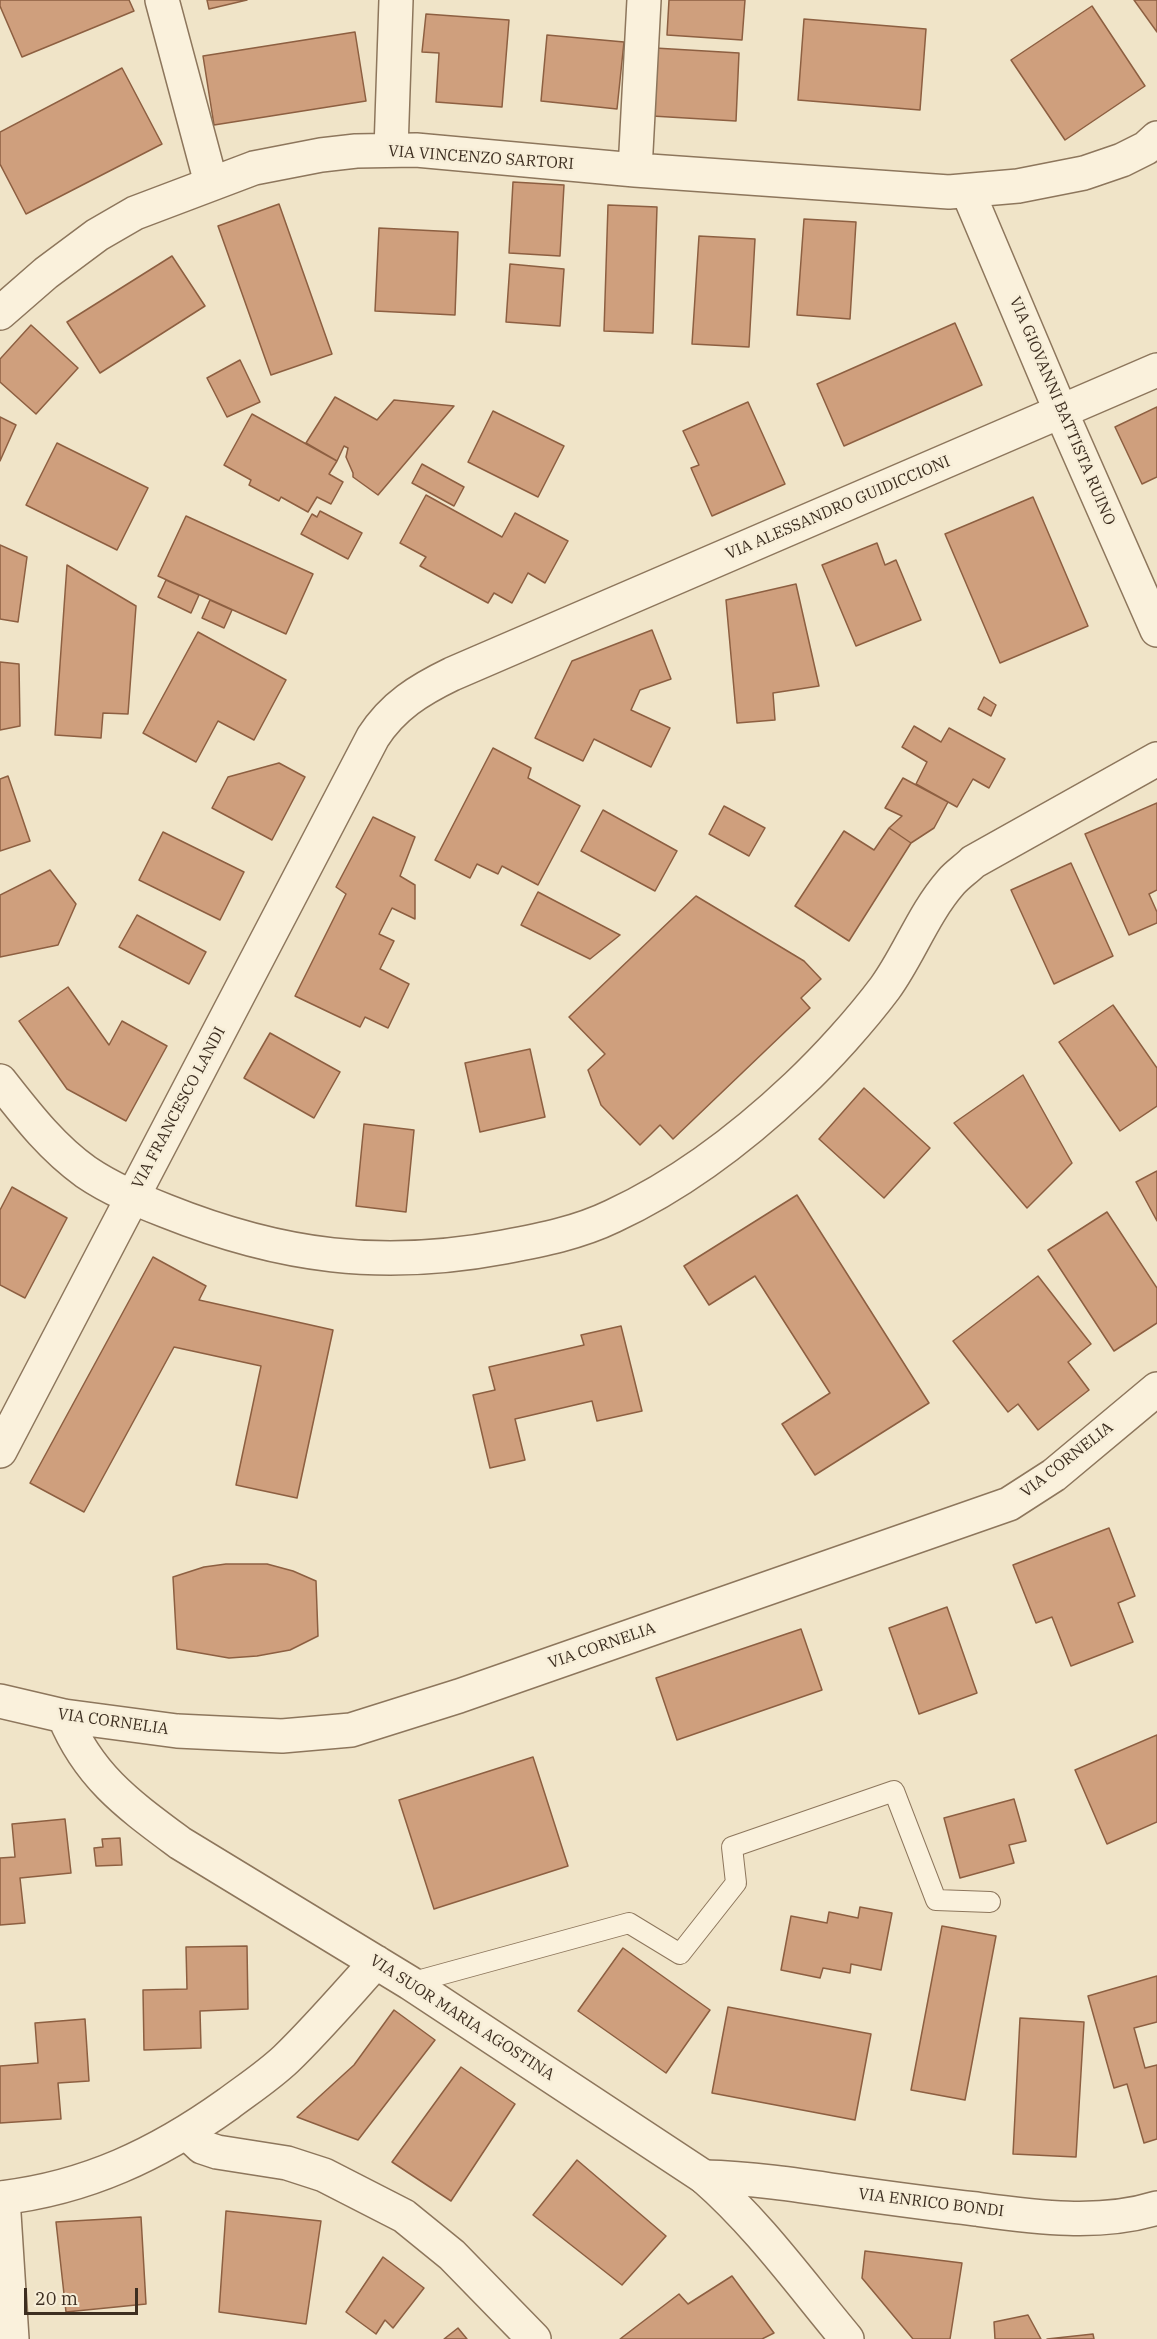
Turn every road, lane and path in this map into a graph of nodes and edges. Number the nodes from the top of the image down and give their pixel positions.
1 (162, 0) edge
2 (396, 0) edge
3 (644, 0) edge
4 (1157, 138) edge
5 (391, 150) junction
6 (634, 170) junction
7 (211, 183) junction
8 (968, 192) junction
9 (0, 313) edge
10 (1157, 370) edge
11 (1061, 412) junction
12 (1157, 630) edge
13 (1157, 759) edge
14 (358, 766) joint
15 (0, 1081) edge
16 (131, 1198) junction
17 (1157, 1389) edge
18 (0, 1450) edge
19 (0, 1701) edge
20 (64, 1716) junction
21 (990, 1902) dead end
22 (375, 1962) junction
23 (410, 1983) junction
24 (187, 2133) junction
25 (704, 2177) junction
26 (1, 2198) edge
27 (1157, 2208) edge
28 (12, 2339) edge
29 (534, 2339) edge
30 (847, 2339) edge

1 - 7 street
2 - 5 street
3 - 6 street
4 - 8 street, VIA VINCENZO SARTORI
5 - 6 street, VIA VINCENZO SARTORI
5 - 7 street, VIA VINCENZO SARTORI
6 - 8 street, VIA VINCENZO SARTORI
7 - 9 street, VIA VINCENZO SARTORI
8 - 11 street, VIA GIOVANNI BATTISTA RUINO
10 - 11 street, VIA ALESSANDRO GUIDICCIONI
11 - 12 street, VIA GIOVANNI BATTISTA RUINO
11 - 14 street, VIA ALESSANDRO GUIDICCIONI
13 - 16 street
14 - 16 street, VIA FRANCESCO LANDI
15 - 16 street
16 - 18 street, VIA FRANCESCO LANDI
17 - 20 street, VIA CORNELIA
19 - 20 street, VIA CORNELIA
20 - 22 street, VIA SUOR MARIA AGOSTINA
21 - 23 lane
22 - 23 street, VIA SUOR MARIA AGOSTINA
22 - 24 street
23 - 25 street, VIA SUOR MARIA AGOSTINA
24 - 26 street
24 - 29 street
25 - 27 street, VIA ENRICO BONDI
25 - 30 street, VIA SUOR MARIA AGOSTINA
26 - 28 street

